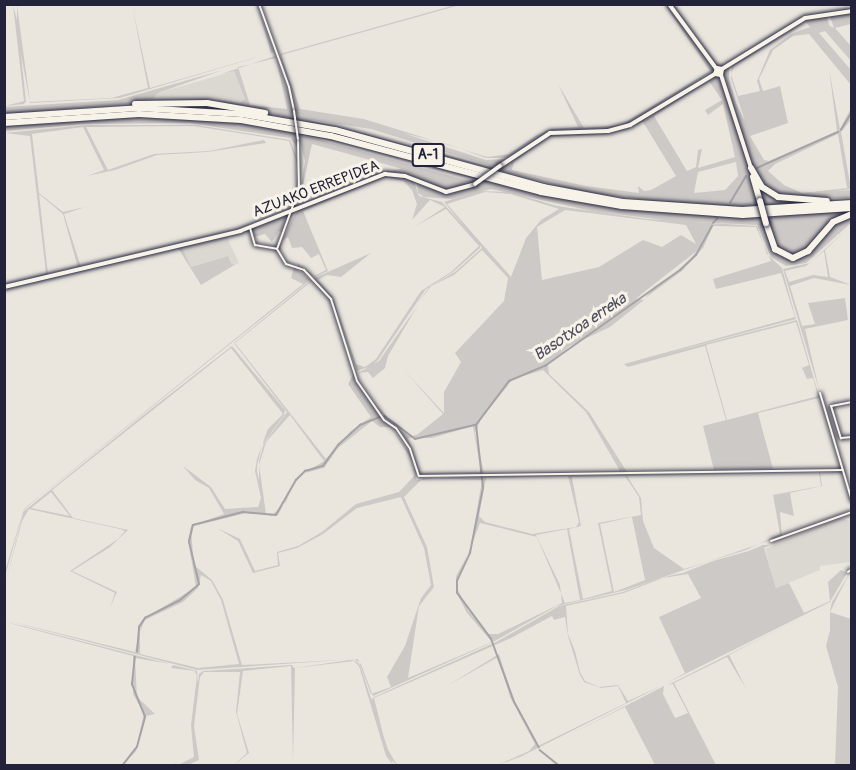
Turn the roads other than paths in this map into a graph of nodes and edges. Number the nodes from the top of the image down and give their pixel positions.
1 (259, 4) edge
2 (669, 4) edge
3 (852, 11) edge
4 (717, 68) junction
5 (723, 69) junction
6 (715, 74) junction
7 (721, 75) junction
8 (7, 117) edge
9 (4, 123) edge
10 (751, 168) junction
11 (852, 201) edge
12 (852, 208) edge
13 (294, 210) junction
14 (852, 214) edge
15 (250, 228) junction
16 (277, 249) junction
17 (4, 287) edge
18 (820, 393) dead end
19 (852, 402) edge
20 (831, 406) junction
21 (824, 408) junction
22 (852, 437) edge
23 (841, 438) junction
24 (834, 440) junction
25 (843, 470) junction
26 (852, 501) edge
27 (852, 512) edge
28 (771, 541) dead end
29 (852, 569) edge
30 (848, 572) dead end

1 - 13 street, bridge
2 - 4 street
3 - 5 street
4 - 5 street
4 - 6 street
4 - 7 street
5 - 7 street
6 - 7 street
6 - 13 street, AZUAKO ERREPIDEA, bridge
7 - 10 street
8 - 11 highway, A-1
9 - 12 highway, A-1
10 - 11 highway
10 - 14 highway, bridge
13 - 15 street, AZUAKO ERREPIDEA
13 - 16 street
15 - 16 street
15 - 17 street, AZUAKO ERREPIDEA
16 - 25 street
18 - 21 street
19 - 20 street
20 - 21 street
20 - 23 street
21 - 24 street
22 - 23 street
23 - 24 street
24 - 25 street
25 - 26 street
27 - 28 street
29 - 30 street

